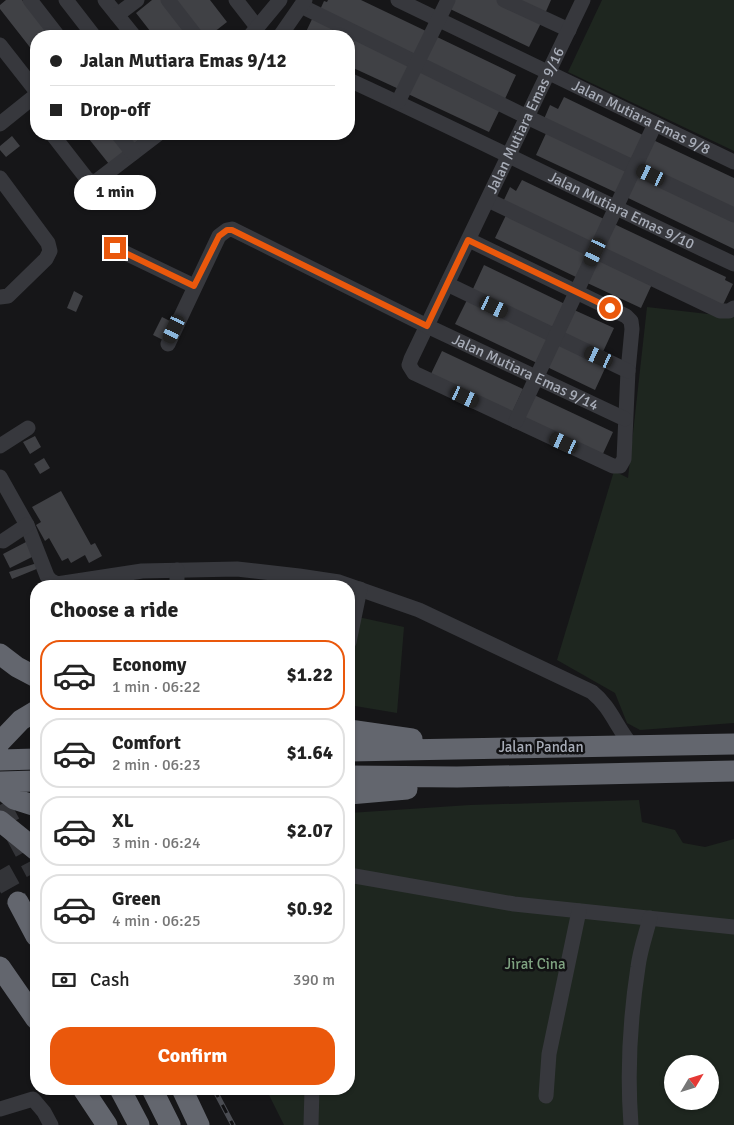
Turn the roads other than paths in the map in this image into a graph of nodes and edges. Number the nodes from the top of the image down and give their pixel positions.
1 (30, 0) edge
2 (66, 0) edge
3 (105, 0) edge
4 (137, 0) edge
5 (168, 0) edge
6 (236, 0) edge
7 (280, 0) edge
8 (398, 0) edge
9 (448, 0) edge
10 (504, 0) edge
11 (583, 0) edge
12 (303, 3) edge
13 (117, 15) junction
14 (438, 19) junction
15 (53, 30) edge
16 (89, 30) edge
17 (129, 30) edge
18 (191, 30) edge
19 (252, 30) edge
20 (255, 30) edge
21 (284, 30) edge
22 (354, 30) edge
23 (355, 30) edge
24 (569, 30) junction
25 (0, 45) edge
26 (417, 63) junction
27 (549, 73) junction
28 (355, 83) edge
29 (30, 94) edge
30 (398, 102) junction
31 (30, 103) edge
32 (527, 117) junction
33 (0, 124) edge
34 (654, 124) junction
35 (57, 140) edge
36 (123, 140) edge
37 (150, 140) edge
38 (133, 153) junction
39 (509, 156) junction
40 (734, 162) edge
41 (634, 167) junction
42 (0, 179) edge
43 (488, 200) junction
44 (615, 208) junction
45 (734, 215) edge
46 (468, 240) junction
47 (115, 248) dead end
48 (595, 252) junction
49 (734, 264) edge
50 (447, 284) junction
51 (194, 286) junction
52 (576, 292) junction
53 (0, 297) edge
54 (734, 308) edge
55 (427, 326) junction
56 (555, 336) junction
57 (168, 344) dead end
58 (628, 371) junction
59 (536, 378) junction
60 (625, 419) junction
61 (516, 421) junction
62 (28, 428) dead end
63 (0, 446) edge
64 (0, 477) edge
65 (27, 525) junction
66 (3, 541) dead end
67 (177, 570) junction
68 (50, 580) edge
69 (83, 580) edge
70 (177, 580) edge
71 (327, 580) edge
72 (355, 587) edge
73 (360, 589) junction
74 (355, 613) edge
75 (0, 654) edge
76 (30, 674) edge
77 (30, 715) edge
78 (615, 722) junction
79 (355, 731) edge
80 (0, 742) edge
81 (734, 744) edge
82 (479, 747) junction
83 (598, 747) junction
84 (633, 747) junction
85 (355, 751) edge
86 (30, 759) edge
87 (0, 760) edge
88 (734, 771) edge
89 (540, 775) junction
90 (355, 776) edge
91 (30, 781) edge
92 (0, 782) edge
93 (0, 788) edge
94 (355, 793) edge
95 (30, 804) edge
96 (0, 821) edge
97 (30, 845) edge
98 (355, 876) edge
99 (18, 902) tunnel mouth
100 (579, 911) junction
101 (650, 918) junction
102 (30, 925) edge
103 (734, 927) edge
104 (0, 967) edge
105 (30, 1010) edge
106 (87, 1095) edge
107 (123, 1095) edge
108 (155, 1095) edge
109 (185, 1095) edge
110 (312, 1095) edge
111 (546, 1096) dead end
112 (0, 1109) edge
113 (51, 1125) edge
114 (107, 1125) edge
115 (139, 1125) edge
116 (170, 1125) edge
117 (199, 1125) edge
118 (311, 1125) edge
119 (632, 1125) edge

1 - 15 street
2 - 16 street
3 - 13 street
4 - 13 street
5 - 18 street
6 - 19 street
7 - 20 street
8 - 14 street, Jalan Mutiara Emas 9/8
9 - 14 street
10 - 24 street
11 - 24 street, Jalan Mutiara Emas 9/16
12 - 21 street
12 - 22 street
13 - 17 street
14 - 26 street
14 - 27 street, Jalan Mutiara Emas 9/8
23 - 26 street
24 - 27 street, Jalan Mutiara Emas 9/16
25 - 29 street
26 - 30 street
26 - 32 street
27 - 32 street, Jalan Mutiara Emas 9/16
27 - 34 street, Jalan Mutiara Emas 9/8
28 - 30 street, Jalan Mutiara Emas 9/10
30 - 39 street, Jalan Mutiara Emas 9/10
31 - 33 street
32 - 39 street, Jalan Mutiara Emas 9/16
32 - 41 street
34 - 40 street, Jalan Mutiara Emas 9/8
34 - 41 street
35 - 38 street
36 - 38 street
37 - 38 street
39 - 43 street, Jalan Mutiara Emas 9/16
39 - 44 street, Jalan Mutiara Emas 9/10
41 - 44 street
41 - 45 street
42 - 53 street
43 - 46 street, Jalan Mutiara Emas 9/16
43 - 48 street
44 - 48 street
44 - 49 street, Jalan Mutiara Emas 9/10
46 - 50 street, Jalan Mutiara Emas 9/16
46 - 52 street
47 - 51 street
48 - 52 street
48 - 54 street
50 - 55 street, Jalan Mutiara Emas 9/16
50 - 56 street
51 - 55 street, Jalan Mutiara Emas 9/14
51 - 57 street
52 - 56 street
52 - 58 street
55 - 59 street, Jalan Mutiara Emas 9/14
55 - 61 street, Jalan Mutiara Emas 9/16
56 - 58 street
56 - 59 street
58 - 60 street
59 - 60 street, Jalan Mutiara Emas 9/14
59 - 61 street
60 - 61 street
62 - 63 street
64 - 65 street
65 - 66 street
65 - 68 street
67 - 69 street
67 - 70 street
67 - 71 street
72 - 73 street
73 - 74 street
73 - 78 street
75 - 76 highway
77 - 80 highway
78 - 83 street
78 - 84 street
79 - 82 highway
81 - 84 highway, Jalan Pandan
82 - 83 highway, Jalan Pandan
82 - 85 highway, Jalan Pandan
83 - 84 highway, Jalan Pandan
86 - 87 highway
88 - 89 highway, Jalan Pandan
89 - 90 highway, Jalan Pandan
89 - 94 highway
91 - 92 highway
93 - 95 highway
96 - 97 highway
98 - 100 street
99 - 102 highway
100 - 101 street
100 - 111 street
101 - 103 street
101 - 119 street
104 - 105 highway
106 - 114 highway
107 - 115 highway
108 - 116 highway
109 - 117 highway
110 - 118 street
112 - 113 street

